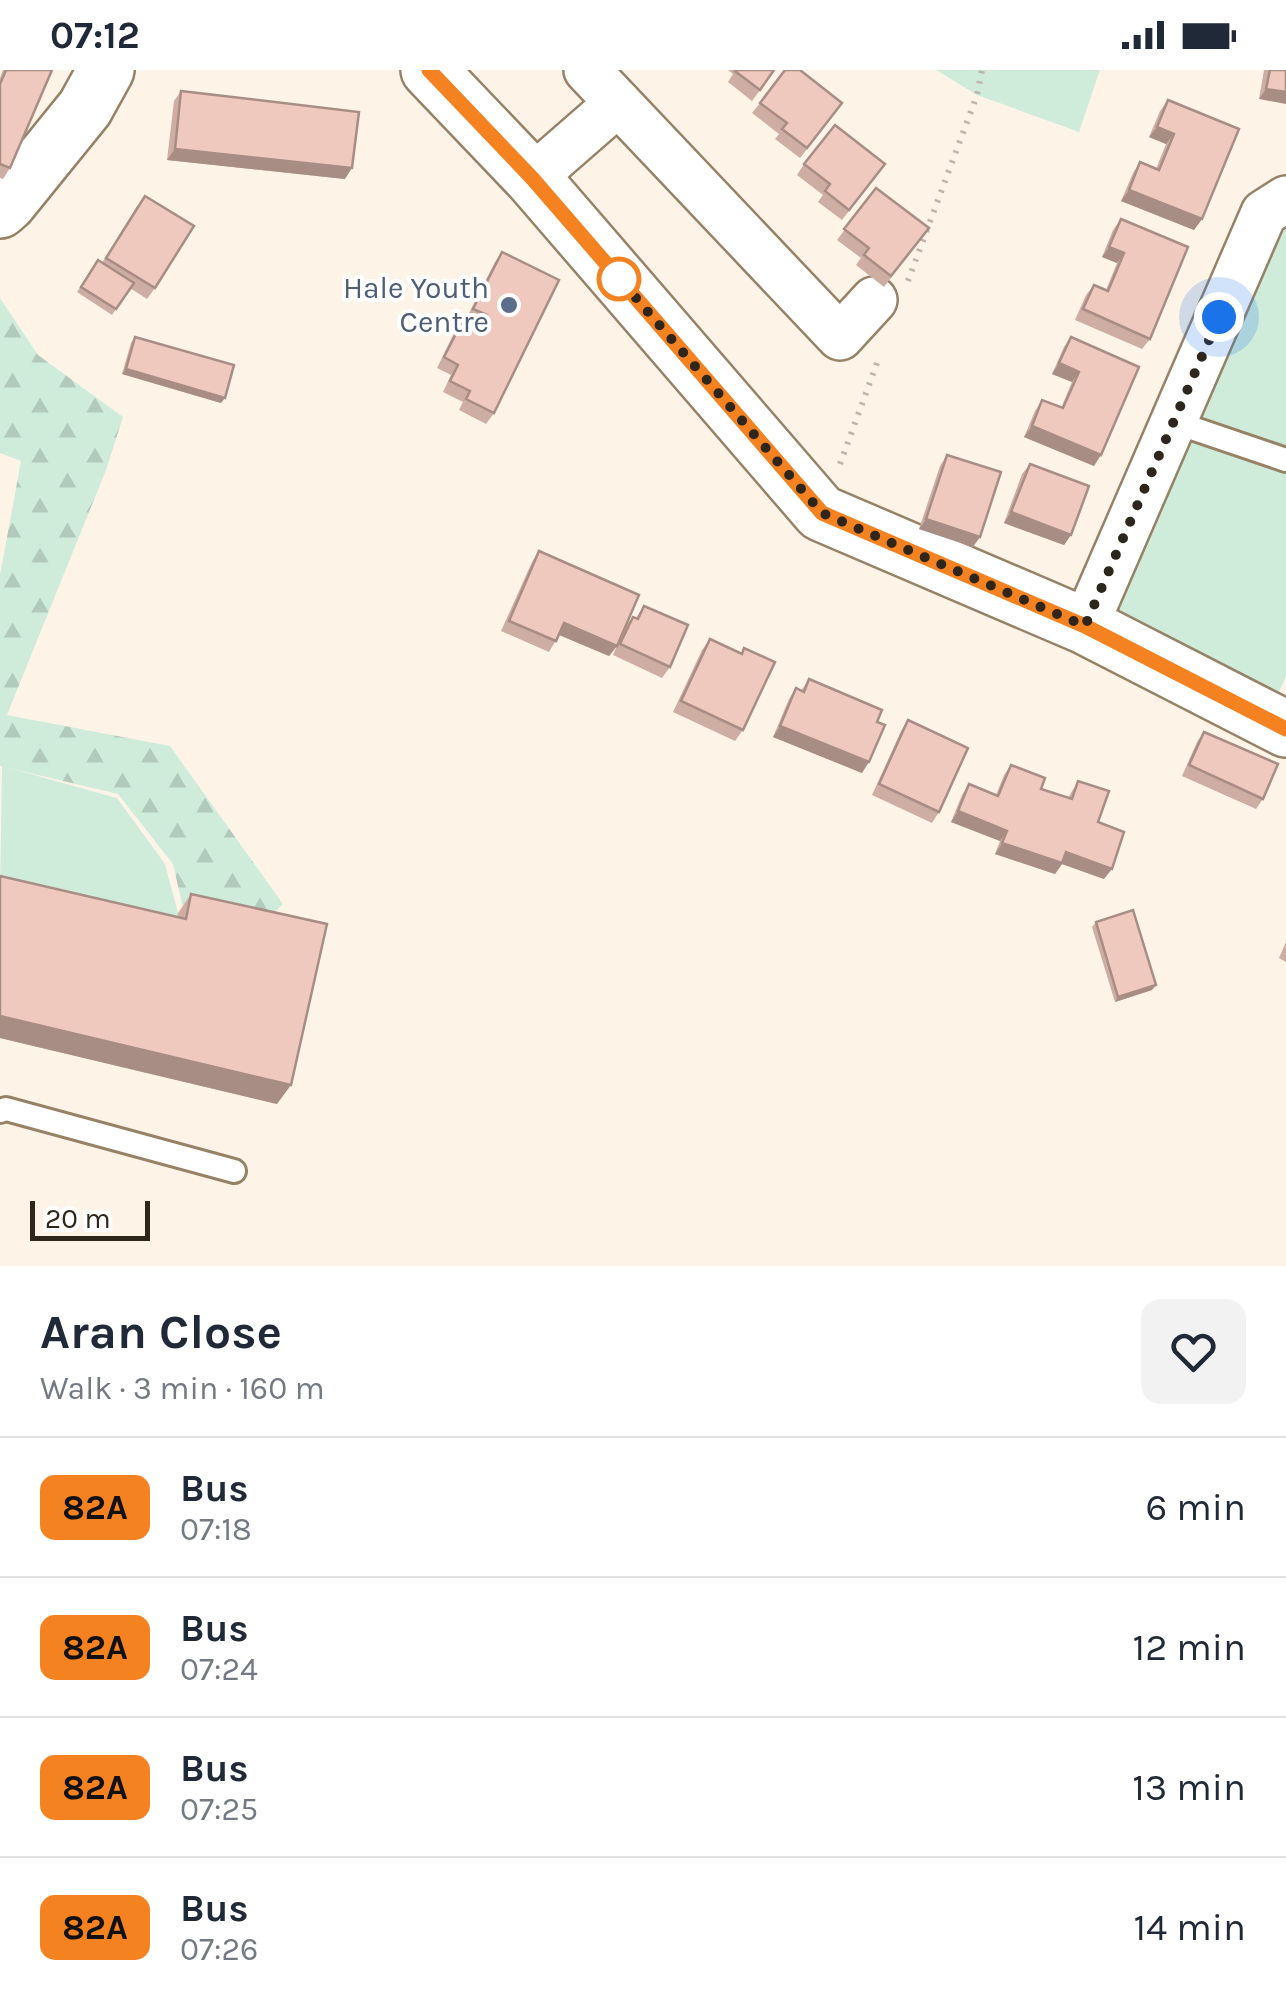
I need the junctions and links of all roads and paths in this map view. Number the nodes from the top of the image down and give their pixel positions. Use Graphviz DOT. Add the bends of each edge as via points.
graph roads {
  1 [pos="106,70"];
  2 [pos="429,70"];
  3 [pos="587,70"];
  4 [pos="982,70"];
  5 [pos="977,95"];
  6 [pos="618,103"];
  7 [pos="532,178"];
  8 [pos="1286,199"];
  9 [pos="0,210"];
  10 [pos="874,300"];
  11 [pos="1174,422"];
  12 [pos="1286,460"];
  13 [pos="1085,626"];
  14 [pos="1286,729"];
  15 [pos="0,1111"];
  16 [pos="234,1171"];
  1 -- 9 [label="street" via="85,108"];
  2 -- 7 [label="street"];
  3 -- 6 [label="street"];
  4 -- 5 [label="path"];
  6 -- 7 [label="street"];
  6 -- 10 [label="street" via="840,337"];
  7 -- 13 [label="street" via="822,513"];
  8 -- 11 [label="street" via="1264,213"];
  11 -- 12 [label="lane"];
  11 -- 13 [label="street"];
  13 -- 14 [label="street"];
  15 -- 16 [label="lane"];
}
